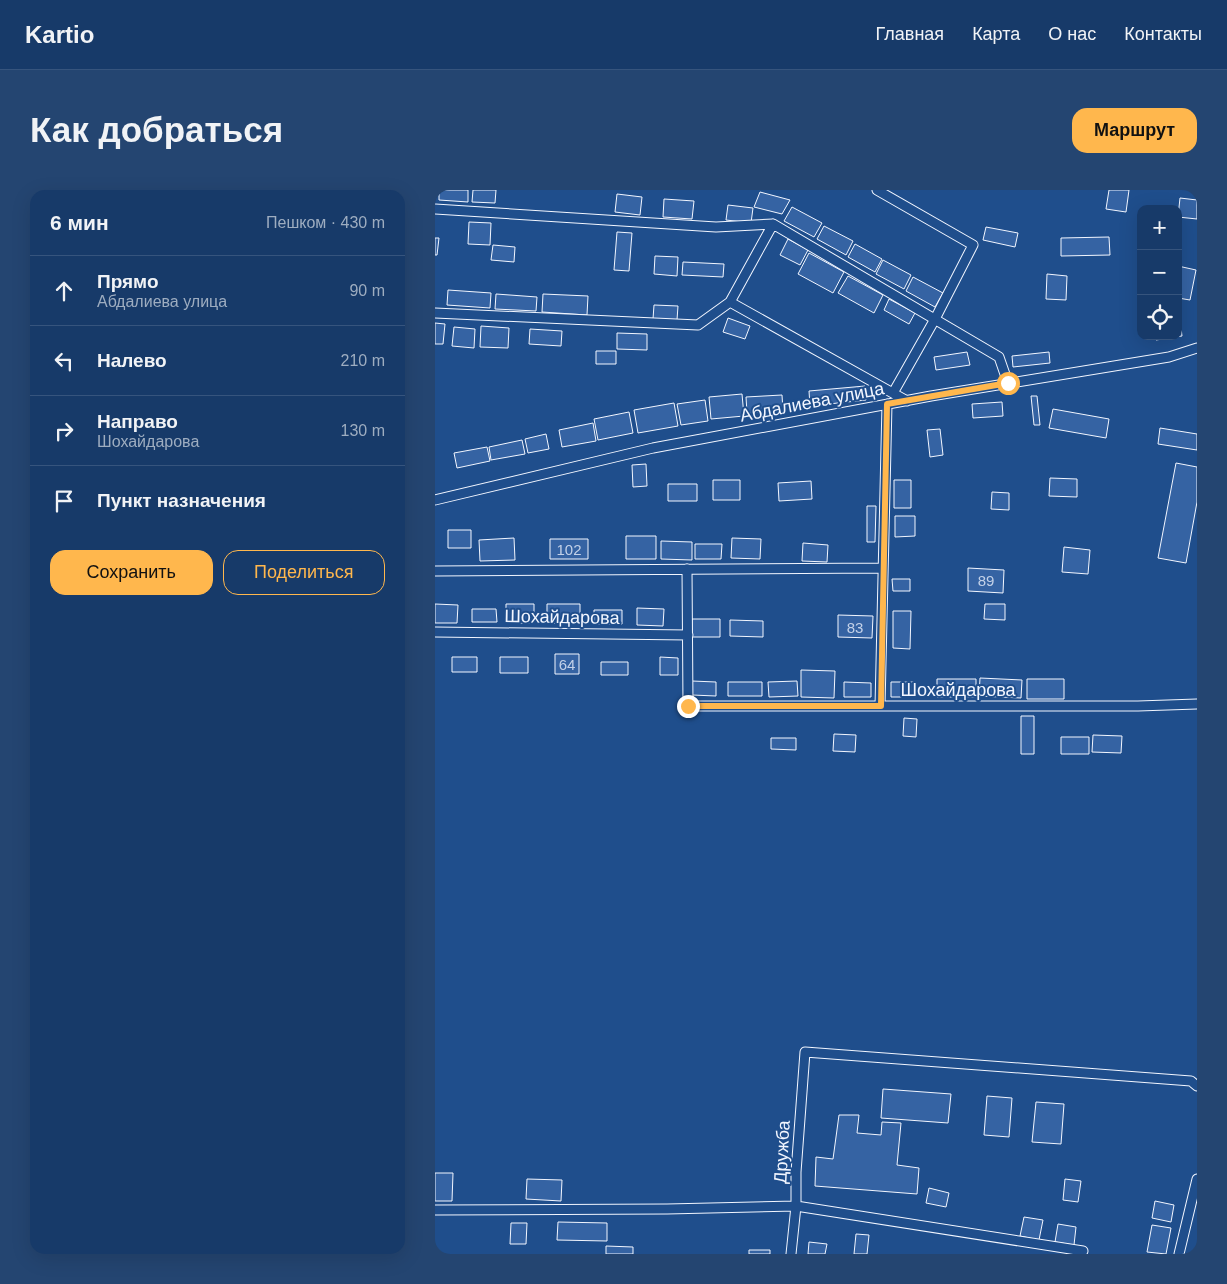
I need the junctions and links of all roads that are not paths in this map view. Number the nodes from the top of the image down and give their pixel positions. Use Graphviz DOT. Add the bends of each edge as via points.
graph roads {
  1 [pos="877,190"];
  2 [pos="435,209"];
  3 [pos="773,224"];
  4 [pos="730,302"];
  5 [pos="435,313"];
  6 [pos="935,319"];
  7 [pos="1197,348"];
  8 [pos="1008,383"];
  9 [pos="893,393"];
  10 [pos="907,400"];
  11 [pos="887,404"];
  12 [pos="435,500"];
  13 [pos="883,568"];
  14 [pos="687,569"];
  15 [pos="435,570"];
  16 [pos="435,632"];
  17 [pos="688,635"];
  18 [pos="1197,704"];
  19 [pos="881,706"];
  20 [pos="1197,1086"];
  21 [pos="1197,1178"];
  22 [pos="796,1206"];
  23 [pos="435,1210"];
  24 [pos="1083,1251"];
  25 [pos="791,1254"];
  26 [pos="1179,1254"];
  1 -- 6 [label="street" via="973,245"];
  2 -- 3 [label="street" via="716,227"];
  3 -- 4 [label="street"];
  3 -- 6 [label="street"];
  4 -- 5 [label="street" via="698,325"];
  4 -- 9 [label="street"];
  6 -- 8 [label="street" via="999,357"];
  6 -- 9 [label="street"];
  7 -- 8 [label="street, Абдалиева улица" via="1169,357"];
  8 -- 10 [label="street, Абдалиева улица"];
  9 -- 10 [label="street"];
  10 -- 11 [label="street, Абдалиева улица"];
  11 -- 12 [label="street, Абдалиева улица" via="653,448"];
  11 -- 13 [label="street"];
  13 -- 14 [label="street"];
  13 -- 19 [label="street"];
  14 -- 15 [label="street"];
  14 -- 17 [label="street"];
  16 -- 17 [label="street, Шохайдарова"];
  17 -- 19 [label="street, Шохайдарова" via="688,706"];
  18 -- 19 [label="street, Шохайдарова"];
  20 -- 22 [label="street, Дружба" via="1191,1081 805,1052"];
  21 -- 26 [label="street"];
  22 -- 23 [label="street"];
  22 -- 24 [label="street"];
  22 -- 25 [label="street, Дружба"];
}
